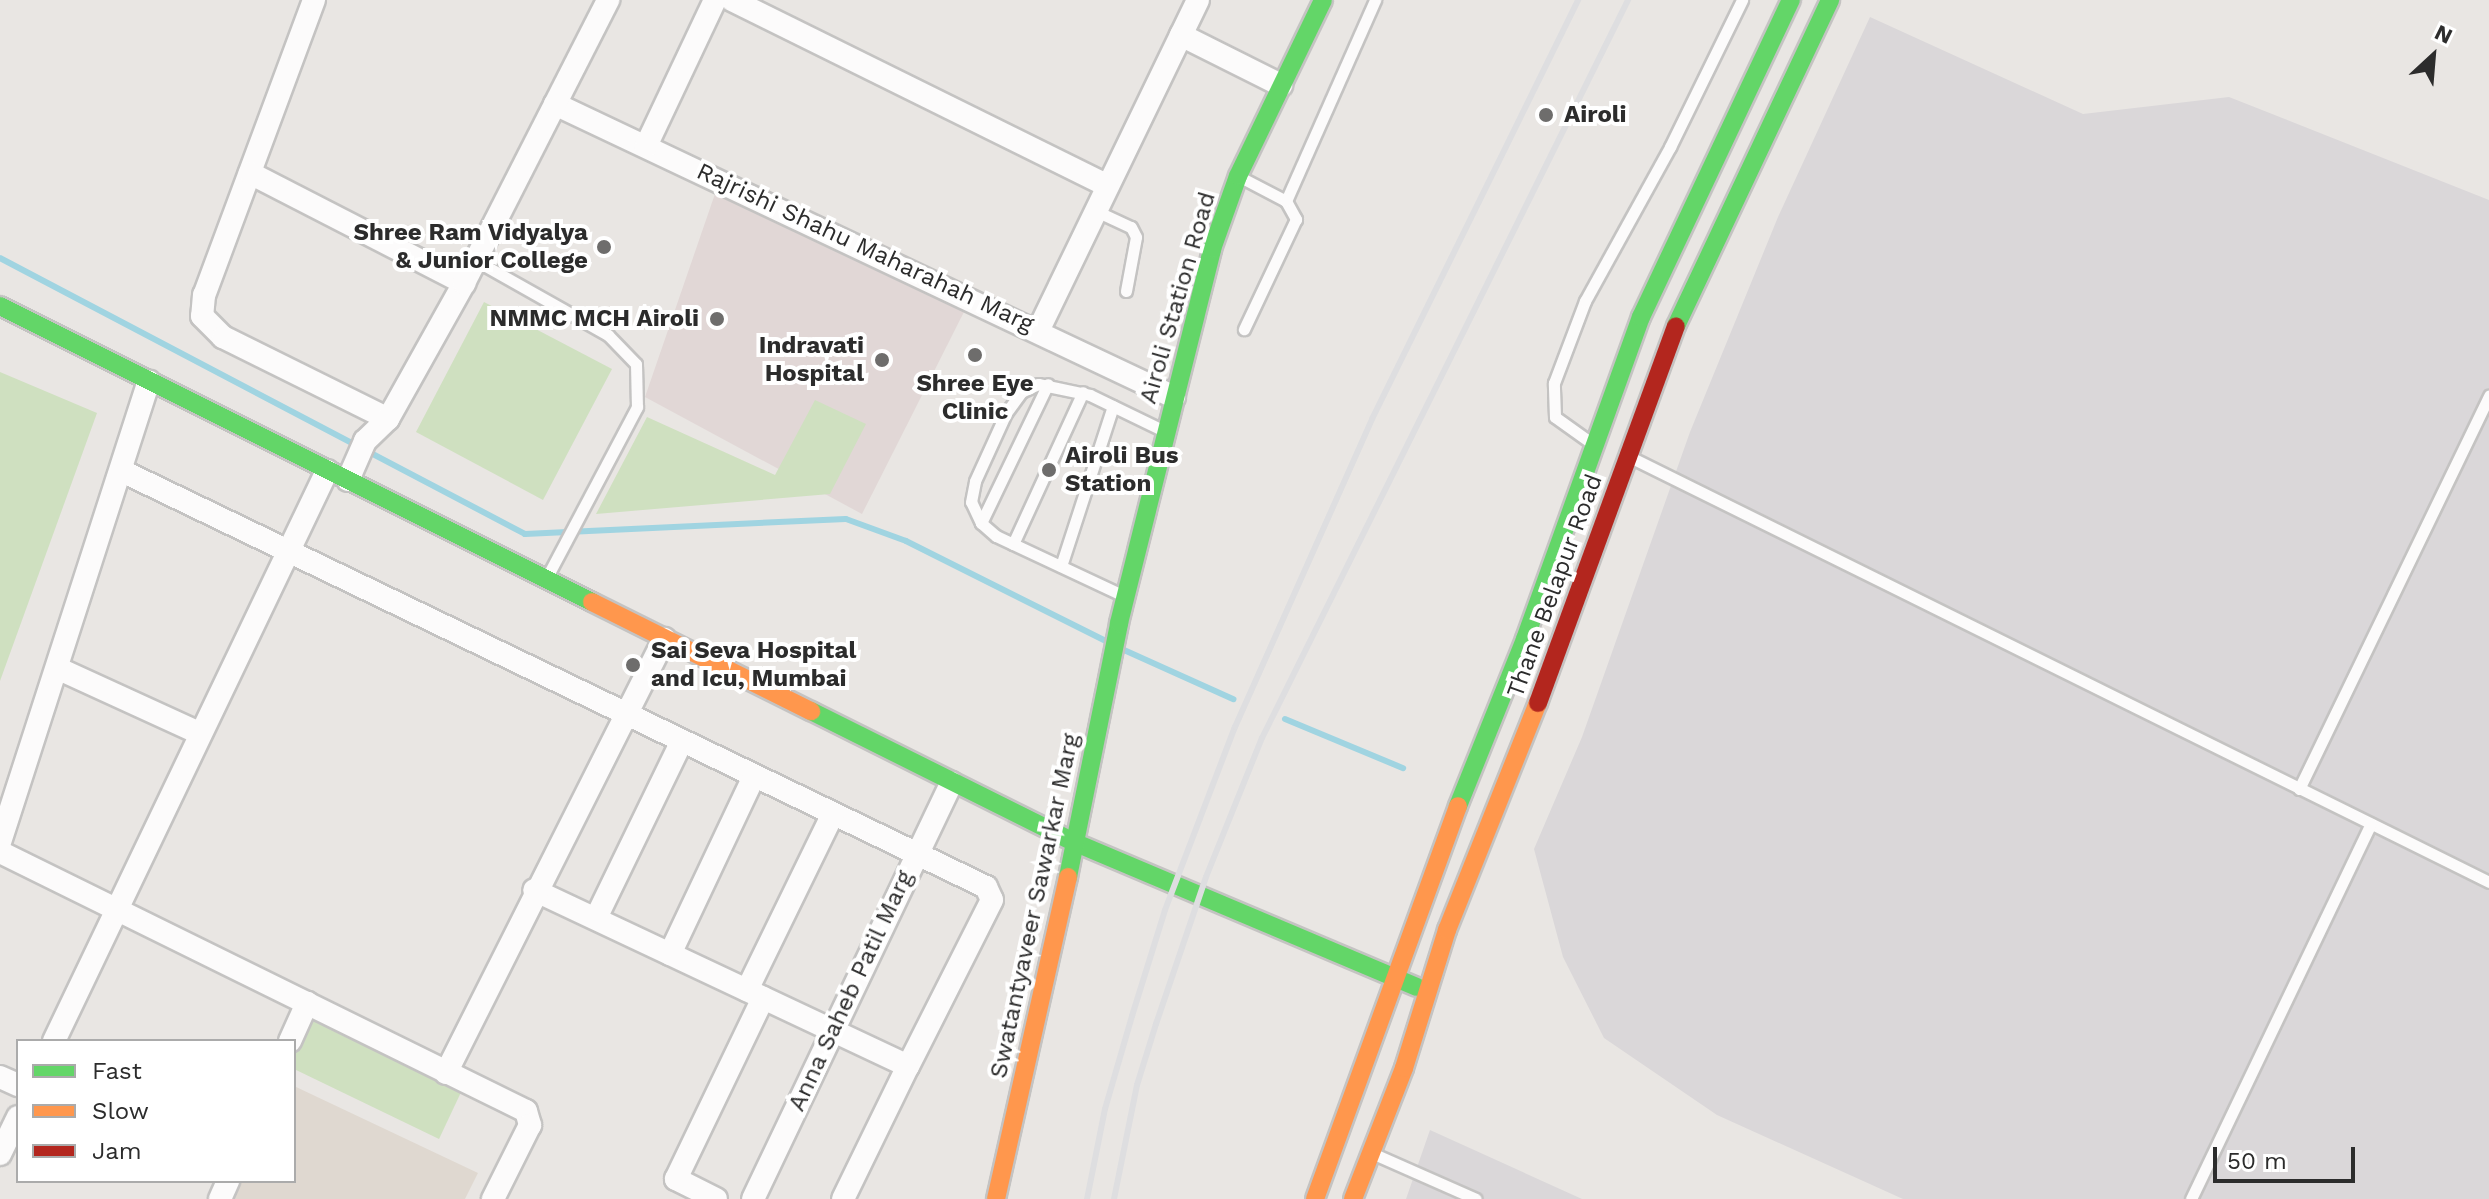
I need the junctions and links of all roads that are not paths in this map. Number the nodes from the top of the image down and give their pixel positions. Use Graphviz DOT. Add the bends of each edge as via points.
graph roads {
  1 [pos="314,0"];
  2 [pos="608,0"];
  3 [pos="715,0"];
  4 [pos="732,0"];
  5 [pos="1198,0"];
  6 [pos="1323,0"];
  7 [pos="1375,0"];
  8 [pos="1742,0"];
  9 [pos="1791,0"];
  10 [pos="1830,0"];
  11 [pos="1181,35"];
  12 [pos="1281,85"];
  13 [pos="555,104"];
  14 [pos="646,146"];
  15 [pos="250,173"];
  16 [pos="1238,176"];
  17 [pos="1108,186"];
  18 [pos="1286,201"];
  19 [pos="1096,211"];
  20 [pos="475,260"];
  21 [pos="464,283"];
  22 [pos="1126,291"];
  23 [pos="0,306"];
  24 [pos="1039,329"];
  25 [pos="1244,329"];
  26 [pos="149,381"];
  27 [pos="1048,384"];
  28 [pos="1083,392"];
  29 [pos="2489,396"];
  30 [pos="1174,397"];
  31 [pos="1113,406"];
  32 [pos="388,419"];
  33 [pos="1165,432"];
  34 [pos="1594,444"];
  35 [pos="1628,456"];
  36 [pos="122,471"];
  37 [pos="327,471"];
  38 [pos="350,477"];
  39 [pos="981,523"];
  40 [pos="1013,544"];
  41 [pos="288,551"];
  42 [pos="1061,566"];
  43 [pos="550,571"];
  44 [pos="1126,597"];
  45 [pos="1119,623"];
  46 [pos="664,639"];
  47 [pos="57,668"];
  48 [pos="624,713"];
  49 [pos="201,734"];
  50 [pos="682,741"];
  51 [pos="754,776"];
  52 [pos="951,783"];
  53 [pos="2299,789"];
  54 [pos="833,814"];
  55 [pos="2371,824"];
  56 [pos="0,842"];
  57 [pos="1076,843"];
  58 [pos="0,852"];
  59 [pos="915,853"];
  60 [pos="2489,882"];
  61 [pos="534,890"];
  62 [pos="116,911"];
  63 [pos="596,918"];
  64 [pos="670,954"];
  65 [pos="1393,977"];
  66 [pos="1427,991"];
  67 [pos="755,994"];
  68 [pos="307,1003"];
  69 [pos="834,1029"];
  70 [pos="55,1039"];
  71 [pos="291,1039"];
  72 [pos="908,1066"];
  73 [pos="446,1073"];
  74 [pos="16,1121"];
  75 [pos="1370,1152"];
  76 [pos="0,1154"];
  77 [pos="493,1199"];
  78 [pos="716,1199"];
  79 [pos="753,1199"];
  80 [pos="843,1199"];
  81 [pos="996,1199"];
  82 [pos="1315,1199"];
  83 [pos="1353,1199"];
  84 [pos="1476,1199"];
  85 [pos="2191,1199"];
  1 -- 15 [label="street"];
  2 -- 13 [label="street"];
  3 -- 14 [label="street"];
  4 -- 17 [label="street"];
  5 -- 11 [label="street"];
  6 -- 12 [label="main road, Airoli Station Road"];
  7 -- 18 [label="lane"];
  8 -- 34 [label="lane" via="1670,147 1585,301 1554,383 1555,417"];
  9 -- 34 [label="main road, Thane Belapur Road" via="1689,208"];
  10 -- 35 [label="main road, Thane Belapur Road" via="1716,236"];
  11 -- 12 [label="street"];
  11 -- 17 [label="street"];
  12 -- 16 [label="main road, Airoli Station Road"];
  13 -- 14 [label="street, Rajrishi Shahu Maharahah Marg"];
  13 -- 20 [label="street"];
  14 -- 24 [label="street, Rajrishi Shahu Maharahah Marg"];
  15 -- 21 [label="street"];
  15 -- 32 [label="street" via="204,295 202,316 223,337"];
  16 -- 18 [label="lane"];
  16 -- 30 [label="main road, Airoli Station Road" via="1212,249"];
  17 -- 19 [label="street"];
  18 -- 25 [label="lane" via="1296,219"];
  19 -- 22 [label="lane" via="1131,227 1136,237"];
  19 -- 24 [label="street"];
  20 -- 21 [label="street"];
  20 -- 43 [label="lane" via="608,335 636,364 637,407"];
  21 -- 32 [label="street"];
  23 -- 26 [label="main road"];
  24 -- 30 [label="street, Rajrishi Shahu Maharahah Marg"];
  26 -- 36 [label="street"];
  26 -- 37 [label="main road"];
  27 -- 28 [label="lane"];
  27 -- 39 [label="lane"];
  27 -- 39 [label="lane" via="1021,392 1006,413 975,481 971,502"];
  28 -- 31 [label="lane"];
  28 -- 40 [label="lane"];
  29 -- 53 [label="lane"];
  30 -- 33 [label="main road, Airoli Station Road"];
  31 -- 33 [label="lane"];
  31 -- 42 [label="lane"];
  32 -- 38 [label="street" via="365,441"];
  33 -- 44 [label="main road, Airoli Station Road"];
  34 -- 65 [label="main road, Thane Belapur Road" via="1525,639"];
  35 -- 53 [label="lane"];
  35 -- 66 [label="main road, Thane Belapur Road"];
  36 -- 41 [label="street"];
  36 -- 47 [label="street"];
  37 -- 38 [label="main road"];
  37 -- 41 [label="street"];
  38 -- 43 [label="main road"];
  39 -- 40 [label="lane"];
  40 -- 42 [label="lane"];
  41 -- 48 [label="street"];
  41 -- 49 [label="street"];
  42 -- 44 [label="lane"];
  43 -- 46 [label="main road"];
  44 -- 45 [label="main road, Airoli Station Road"];
  45 -- 57 [label="main road, Swatantyaveer Sawarkar Marg"];
  46 -- 48 [label="street"];
  46 -- 52 [label="main road"];
  47 -- 49 [label="street"];
  47 -- 56 [label="street"];
  48 -- 50 [label="street"];
  48 -- 61 [label="street"];
  49 -- 62 [label="street"];
  50 -- 51 [label="street"];
  50 -- 63 [label="street"];
  51 -- 54 [label="street"];
  51 -- 64 [label="street"];
  52 -- 57 [label="main road"];
  52 -- 59 [label="street, Anna Saheb Patil Marg"];
  53 -- 55 [label="lane"];
  54 -- 59 [label="street"];
  54 -- 67 [label="street"];
  55 -- 60 [label="lane"];
  55 -- 85 [label="lane"];
  57 -- 65 [label="main road"];
  57 -- 81 [label="main road, Swatantyaveer Sawarkar Marg"];
  58 -- 62 [label="street"];
  59 -- 69 [label="street, Anna Saheb Patil Marg"];
  59 -- 72 [label="street" via="986,887 992,900"];
  61 -- 63 [label="street"];
  61 -- 73 [label="street"];
  62 -- 68 [label="street"];
  62 -- 70 [label="street"];
  63 -- 64 [label="street"];
  64 -- 67 [label="street"];
  65 -- 66 [label="main road"];
  65 -- 82 [label="main road, Thane Belapur Road"];
  66 -- 75 [label="main road, Thane Belapur Road" via="1404,1068"];
  67 -- 69 [label="street"];
  67 -- 78 [label="street" via="676,1179"];
  68 -- 71 [label="street"];
  68 -- 73 [label="street"];
  69 -- 72 [label="street"];
  69 -- 79 [label="street, Anna Saheb Patil Marg"];
  72 -- 80 [label="street"];
  73 -- 77 [label="street" via="530,1115 530,1125"];
  74 -- 76 [label="street"];
  75 -- 83 [label="main road, Thane Belapur Road"];
  75 -- 84 [label="lane"];
}
